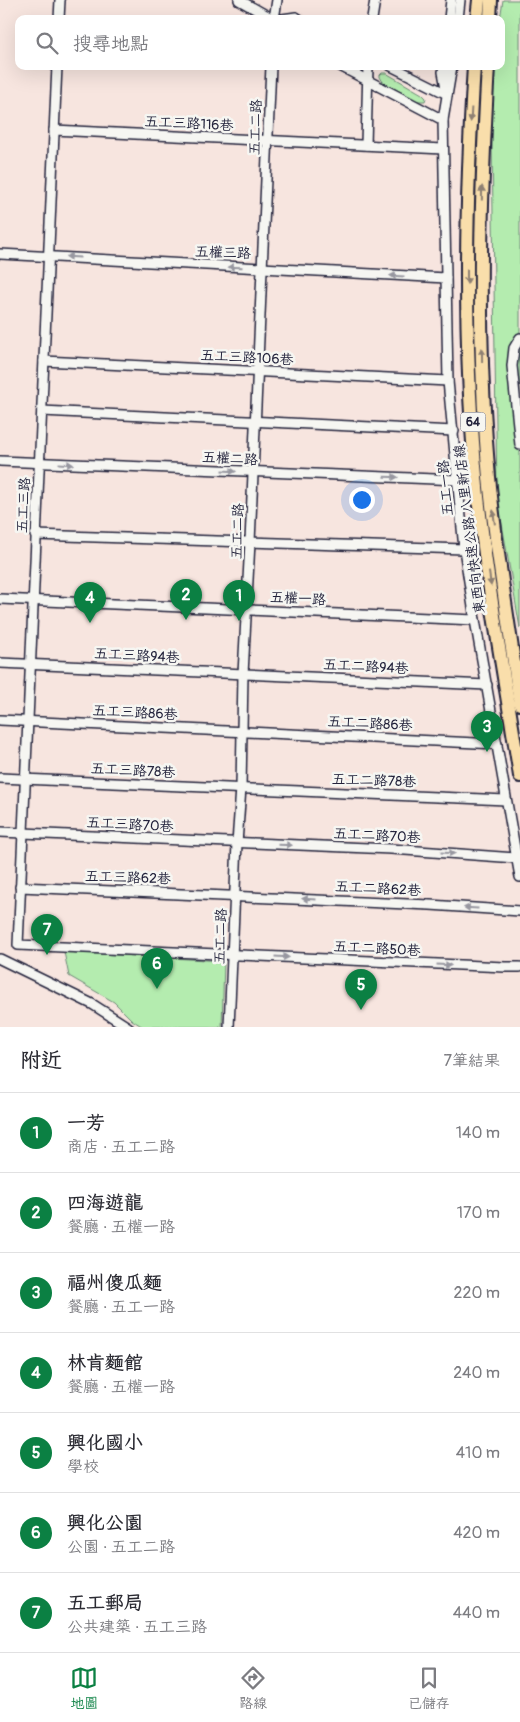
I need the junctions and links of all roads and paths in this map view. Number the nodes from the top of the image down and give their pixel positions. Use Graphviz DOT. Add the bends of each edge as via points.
graph roads {
  1 [pos="60,0"];
  2 [pos="238,0"];
  3 [pos="277,0"];
  4 [pos="375,0"];
  5 [pos="451,0"];
  6 [pos="460,0"];
  7 [pos="479,0"];
  8 [pos="491,0"];
  9 [pos="59,15"];
  10 [pos="266,15"];
  11 [pos="275,15"];
  12 [pos="373,15"];
  13 [pos="449,15"];
  14 [pos="458,15"];
  15 [pos="477,15"];
  16 [pos="490,15"];
  17 [pos="57,70"];
  18 [pos="271,70"];
  19 [pos="347,70"];
  20 [pos="368,70"];
  21 [pos="399,70"];
  22 [pos="443,70"];
  23 [pos="451,70"];
  24 [pos="474,70"];
  25 [pos="488,70"];
  26 [pos="368,81"];
  27 [pos="447,94"];
  28 [pos="443,120"];
  29 [pos="54,130"];
  30 [pos="269,141"];
  31 [pos="366,145"];
  32 [pos="444,149"];
  33 [pos="0,254"];
  34 [pos="47,256"];
  35 [pos="262,268"];
  36 [pos="446,278"];
  37 [pos="520,338"];
  38 [pos="44,361"];
  39 [pos="257,370"];
  40 [pos="448,381"];
  41 [pos="42,411"];
  42 [pos="255,421"];
  43 [pos="454,431"];
  44 [pos="520,445"];
  45 [pos="0,461"];
  46 [pos="39,463"];
  47 [pos="252,472"];
  48 [pos="459,480"];
  49 [pos="35,535"];
  50 [pos="250,542"];
  51 [pos="464,549"];
  52 [pos="0,598"];
  53 [pos="32,600"];
  54 [pos="246,609"];
  55 [pos="475,620"];
  56 [pos="0,663"];
  57 [pos="29,664"];
  58 [pos="243,674"];
  59 [pos="487,685"];
  60 [pos="520,704"];
  61 [pos="0,720"];
  62 [pos="27,721"];
  63 [pos="242,731"];
  64 [pos="497,744"];
  65 [pos="520,776"];
  66 [pos="0,778"];
  67 [pos="24,779"];
  68 [pos="240,788"];
  69 [pos="506,800"];
  70 [pos="0,832"];
  71 [pos="22,833"];
  72 [pos="237,843"];
  73 [pos="516,858"];
  74 [pos="520,877"];
  75 [pos="20,887"];
  76 [pos="235,896"];
  77 [pos="520,911"];
  78 [pos="18,945"];
  79 [pos="233,955"];
  80 [pos="0,959"];
  81 [pos="520,967"];
  82 [pos="128,1027"];
  83 [pos="229,1027"];
  1 -- 9 [label="street"];
  2 -- 10 [label="street"];
  3 -- 11 [label="street"];
  4 -- 12 [label="street"];
  5 -- 13 [label="street"];
  6 -- 14 [label="street"];
  7 -- 15 [label="highway"];
  8 -- 16 [label="highway"];
  17 -- 29 [label="street, 五工三路"];
  18 -- 30 [label="street, 五工二路"];
  19 -- 26 [label="street"];
  20 -- 26 [label="street"];
  21 -- 27 [label="street"];
  22 -- 27 [label="street, 五工一路"];
  23 -- 27 [label="street, 五工一路"];
  24 -- 65 [label="highway, 東西向快速公路 八里新店線 / 64, one-way" via="467,241 469,369 479,503"];
  60 -- 25 [label="highway, 東西向快速公路 八里新店線 / 64, one-way" via="493,513 483,398 481,246"];
  26 -- 28 [label="street"];
  26 -- 31 [label="street"];
  27 -- 28 [label="street, 五工一路"];
  28 -- 32 [label="street, 五工一路"];
  29 -- 30 [label="street, 五工三路116巷"];
  29 -- 34 [label="street, 五工三路"];
  30 -- 31 [label="street, 五工三路116巷"];
  30 -- 35 [label="street, 五工二路"];
  31 -- 32 [label="street, 五工三路116巷"];
  32 -- 36 [label="street, 五工一路"];
  33 -- 34 [label="street, 五權三路"];
  35 -- 34 [label="street, 五權三路, one-way"];
  34 -- 38 [label="street, 五工三路"];
  36 -- 35 [label="street, 五權三路, one-way"];
  35 -- 39 [label="street, 五工二路"];
  36 -- 40 [label="street, 五工一路"];
  37 -- 44 [label="street" via="514,348 512,366"];
  38 -- 39 [label="street, 五工三路106巷"];
  38 -- 41 [label="street, 五工三路"];
  39 -- 40 [label="street, 五工三路106巷"];
  39 -- 42 [label="street, 五工二路"];
  40 -- 43 [label="street, 五工一路"];
  41 -- 42 [label="street"];
  41 -- 46 [label="street, 五工三路"];
  42 -- 43 [label="street"];
  42 -- 47 [label="street, 五工二路"];
  43 -- 48 [label="street, 五工一路"];
  45 -- 46 [label="street, 五權二路"];
  46 -- 47 [label="street, 五權二路, one-way"];
  46 -- 49 [label="street, 五工三路"];
  47 -- 48 [label="street, 五權二路, one-way"];
  47 -- 50 [label="street, 五工二路"];
  48 -- 51 [label="street, 五工一路"];
  49 -- 50 [label="street"];
  49 -- 53 [label="street, 五工三路"];
  50 -- 51 [label="street"];
  50 -- 54 [label="street, 五工二路"];
  51 -- 55 [label="street, 五工一路"];
  52 -- 53 [label="street, 五權一路"];
  53 -- 54 [label="street, 五權一路"];
  53 -- 57 [label="street, 五工三路"];
  54 -- 55 [label="street, 五權一路"];
  54 -- 58 [label="street, 五工二路"];
  55 -- 59 [label="street, 五工一路"];
  56 -- 57 [label="street, 五工三路94巷"];
  57 -- 58 [label="street, 五工三路94巷"];
  57 -- 62 [label="street, 五工三路"];
  58 -- 59 [label="street, 五工二路94巷"];
  58 -- 63 [label="street, 五工二路"];
  59 -- 64 [label="street, 五工一路"];
  61 -- 62 [label="street, 五工三路86巷"];
  62 -- 63 [label="street, 五工三路86巷"];
  62 -- 67 [label="street, 五工三路"];
  63 -- 64 [label="street, 五工二路86巷"];
  63 -- 68 [label="street, 五工二路"];
  64 -- 69 [label="street, 五工一路"];
  66 -- 67 [label="street, 五工三路78巷"];
  67 -- 68 [label="street, 五工三路78巷"];
  67 -- 71 [label="street, 五工三路"];
  68 -- 69 [label="street, 五工二路78巷"];
  68 -- 72 [label="street, 五工二路"];
  69 -- 73 [label="street, 五工一路"];
  70 -- 71 [label="street, 五工三路70巷"];
  71 -- 72 [label="street, 五工三路70巷"];
  71 -- 75 [label="street, 五工三路"];
  72 -- 73 [label="street, 五工二路70巷, one-way"];
  72 -- 76 [label="street, 五工二路"];
  73 -- 74 [label="street, 五工一路"];
  75 -- 76 [label="street, 五工三路62巷"];
  75 -- 78 [label="street, 五工三路"];
  77 -- 76 [label="street, 五工二路62巷, one-way"];
  76 -- 79 [label="street, 五工二路"];
  78 -- 79 [label="street, 五工二路50巷"];
  79 -- 81 [label="street, 五工二路50巷, one-way"];
  79 -- 83 [label="street, 五工二路"];
  80 -- 82 [label="street" via="92,1004"];
}
